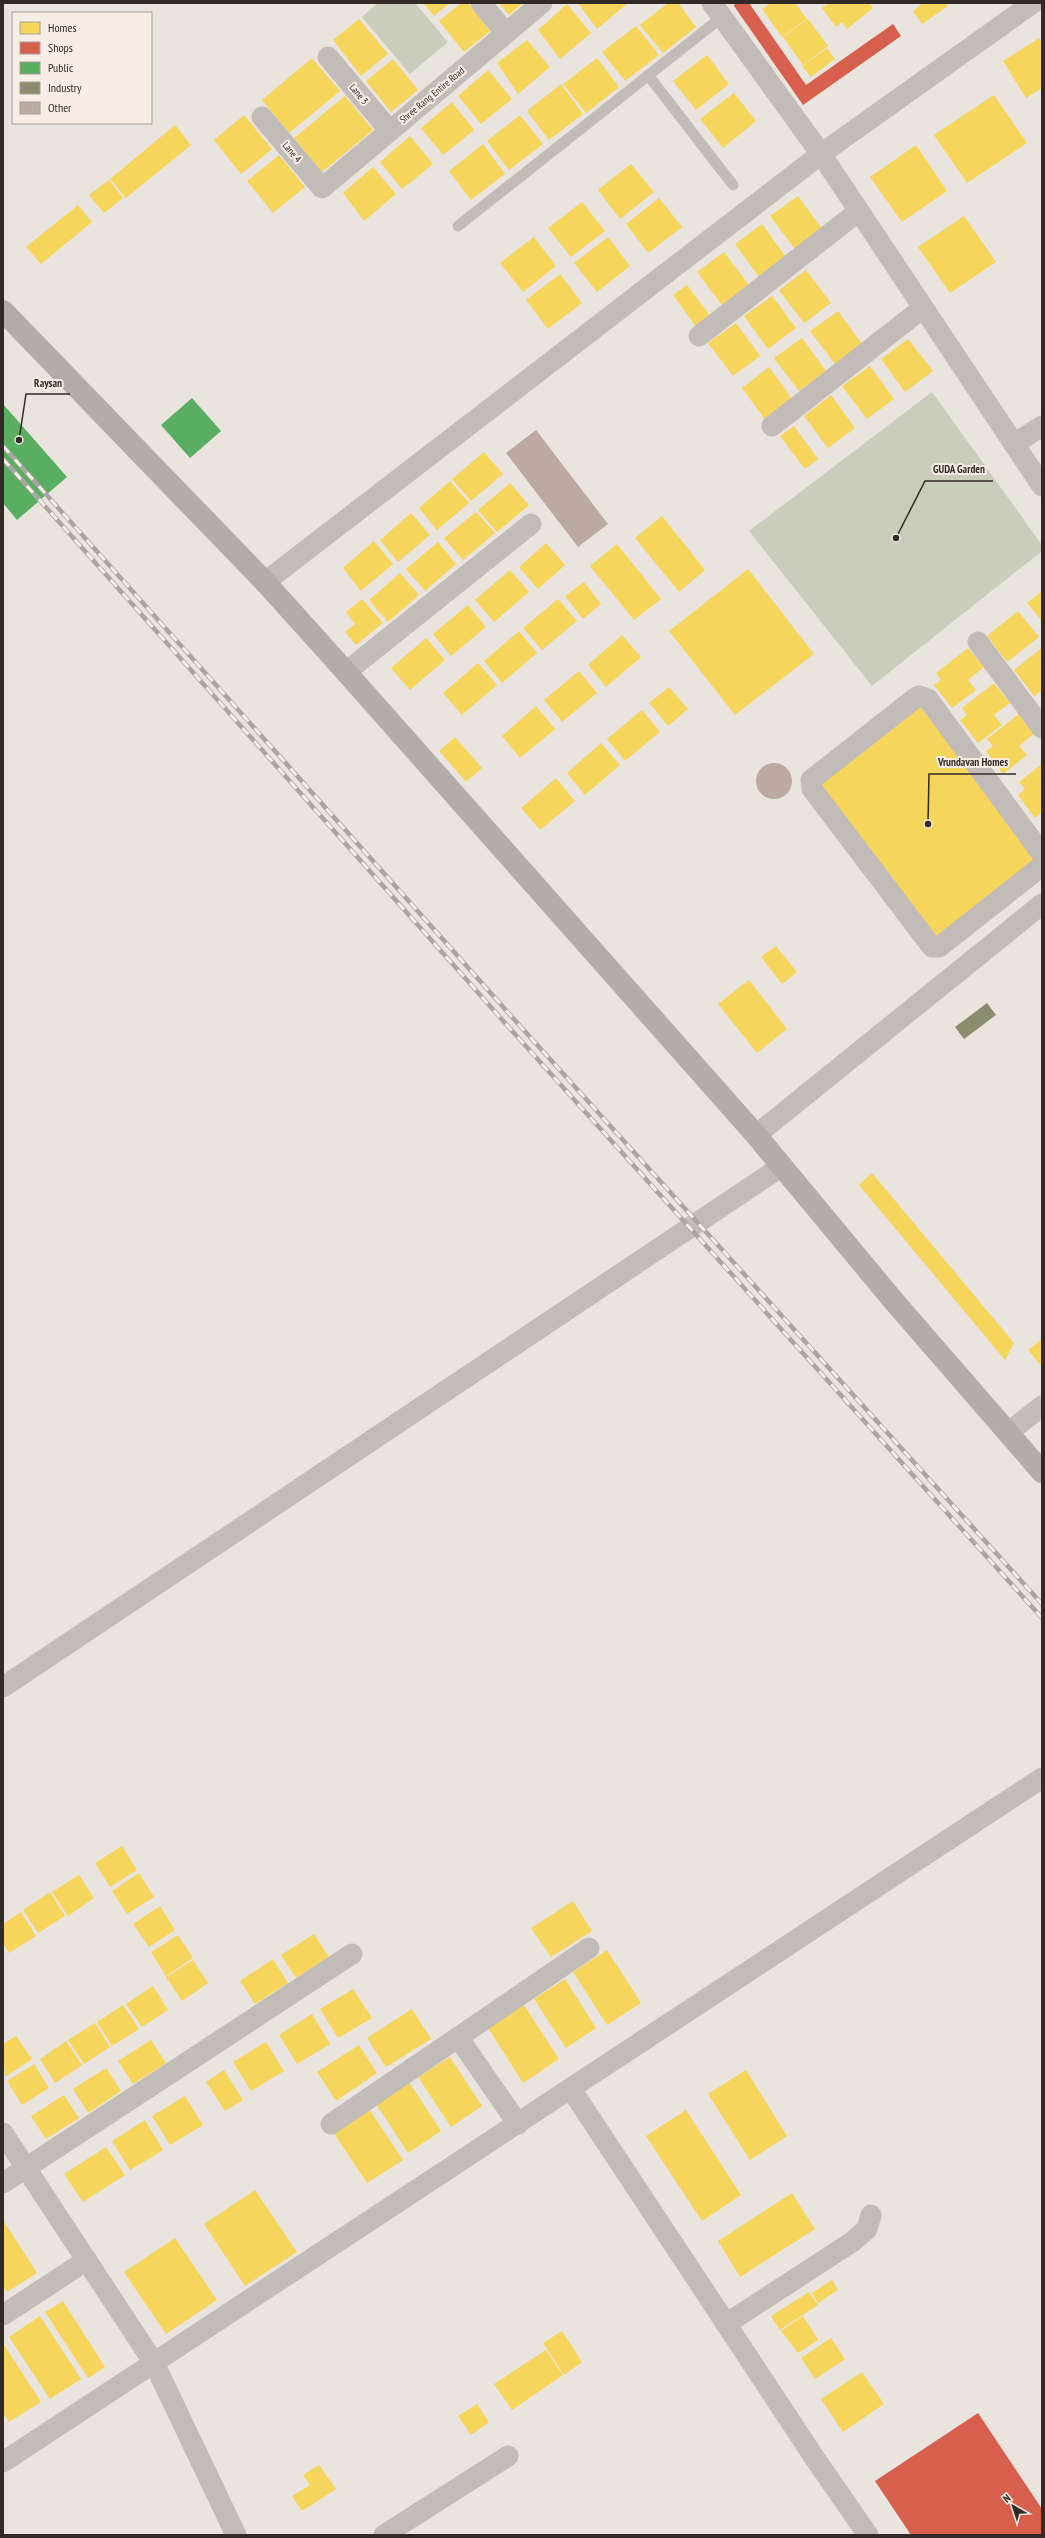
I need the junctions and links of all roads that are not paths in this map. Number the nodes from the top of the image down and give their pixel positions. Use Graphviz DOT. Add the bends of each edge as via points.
graph roads {
  1 [pos="481,3"];
  2 [pos="542,3"];
  3 [pos="1033,3"];
  4 [pos="717,10"];
  5 [pos="506,33"];
  6 [pos="328,57"];
  7 [pos="648,75"];
  8 [pos="262,117"];
  9 [pos="390,131"];
  10 [pos="821,154"];
  11 [pos="733,185"];
  12 [pos="322,188"];
  13 [pos="859,211"];
  14 [pos="458,226"];
  15 [pos="923,308"];
  16 [pos="3,311"];
  17 [pos="699,336"];
  18 [pos="772,426"];
  19 [pos="1042,426"];
  20 [pos="1014,444"];
  21 [pos="1042,486"];
  22 [pos="531,524"];
  23 [pos="265,582"];
  24 [pos="978,642"];
  25 [pos="346,672"];
  26 [pos="1042,728"];
  27 [pos="1042,854"];
  28 [pos="1042,866"];
  29 [pos="1042,904"];
  30 [pos="956,933"];
  31 [pos="976,957"];
  32 [pos="756,1135"];
  33 [pos="782,1166"];
  34 [pos="1042,1406"];
  35 [pos="1009,1432"];
  36 [pos="1042,1472"];
  37 [pos="3,1687"];
  38 [pos="1042,1778"];
  39 [pos="589,1948"];
  40 [pos="352,1954"];
  41 [pos="458,2037"];
  42 [pos="571,2089"];
  43 [pos="331,2124"];
  44 [pos="518,2124"];
  45 [pos="3,2133"];
  46 [pos="26,2168"];
  47 [pos="3,2183"];
  48 [pos="872,2215"];
  49 [pos="87,2260"];
  50 [pos="3,2315"];
  51 [pos="726,2324"];
  52 [pos="154,2364"];
  53 [pos="508,2456"];
  54 [pos="3,2462"];
  55 [pos="236,2535"];
  56 [pos="384,2535"];
  57 [pos="868,2535"];
  1 -- 5 [label="street"];
  2 -- 5 [label="street, Shree Rang Entire Road"];
  3 -- 10 [label="street"];
  4 -- 7 [label="lane"];
  4 -- 10 [label="street"];
  5 -- 9 [label="street, Shree Rang Entire Road"];
  6 -- 9 [label="street, Lane 3"];
  7 -- 11 [label="lane"];
  7 -- 14 [label="lane"];
  8 -- 12 [label="street, Lane 4"];
  9 -- 12 [label="street, Shree Rang Entire Road"];
  10 -- 13 [label="street"];
  10 -- 23 [label="street"];
  13 -- 15 [label="street"];
  13 -- 17 [label="street"];
  15 -- 18 [label="street"];
  15 -- 20 [label="street"];
  16 -- 23 [label="street"];
  19 -- 20 [label="street"];
  20 -- 21 [label="street"];
  22 -- 25 [label="street"];
  23 -- 25 [label="street"];
  24 -- 26 [label="street"];
  25 -- 32 [label="street"];
  27 -- 30 [label="street" via="928,699 923,696 914,699 815,775 811,780 812,789 928,944 938,947"];
  28 -- 30 [label="street"];
  29 -- 31 [label="street"];
  30 -- 31 [label="street"];
  31 -- 32 [label="street"];
  32 -- 33 [label="street"];
  33 -- 35 [label="street" via="892,1299"];
  33 -- 37 [label="street"];
  34 -- 35 [label="street"];
  35 -- 36 [label="street"];
  38 -- 42 [label="street"];
  39 -- 41 [label="street"];
  40 -- 46 [label="street"];
  41 -- 43 [label="street"];
  41 -- 44 [label="street"];
  42 -- 44 [label="street"];
  42 -- 51 [label="street"];
  44 -- 52 [label="street"];
  45 -- 46 [label="street"];
  46 -- 47 [label="street"];
  46 -- 49 [label="street"];
  48 -- 51 [label="street" via="867,2229 852,2242"];
  49 -- 50 [label="street"];
  49 -- 52 [label="street"];
  51 -- 57 [label="street"];
  52 -- 54 [label="street"];
  52 -- 55 [label="street"];
  53 -- 56 [label="street"];
}
